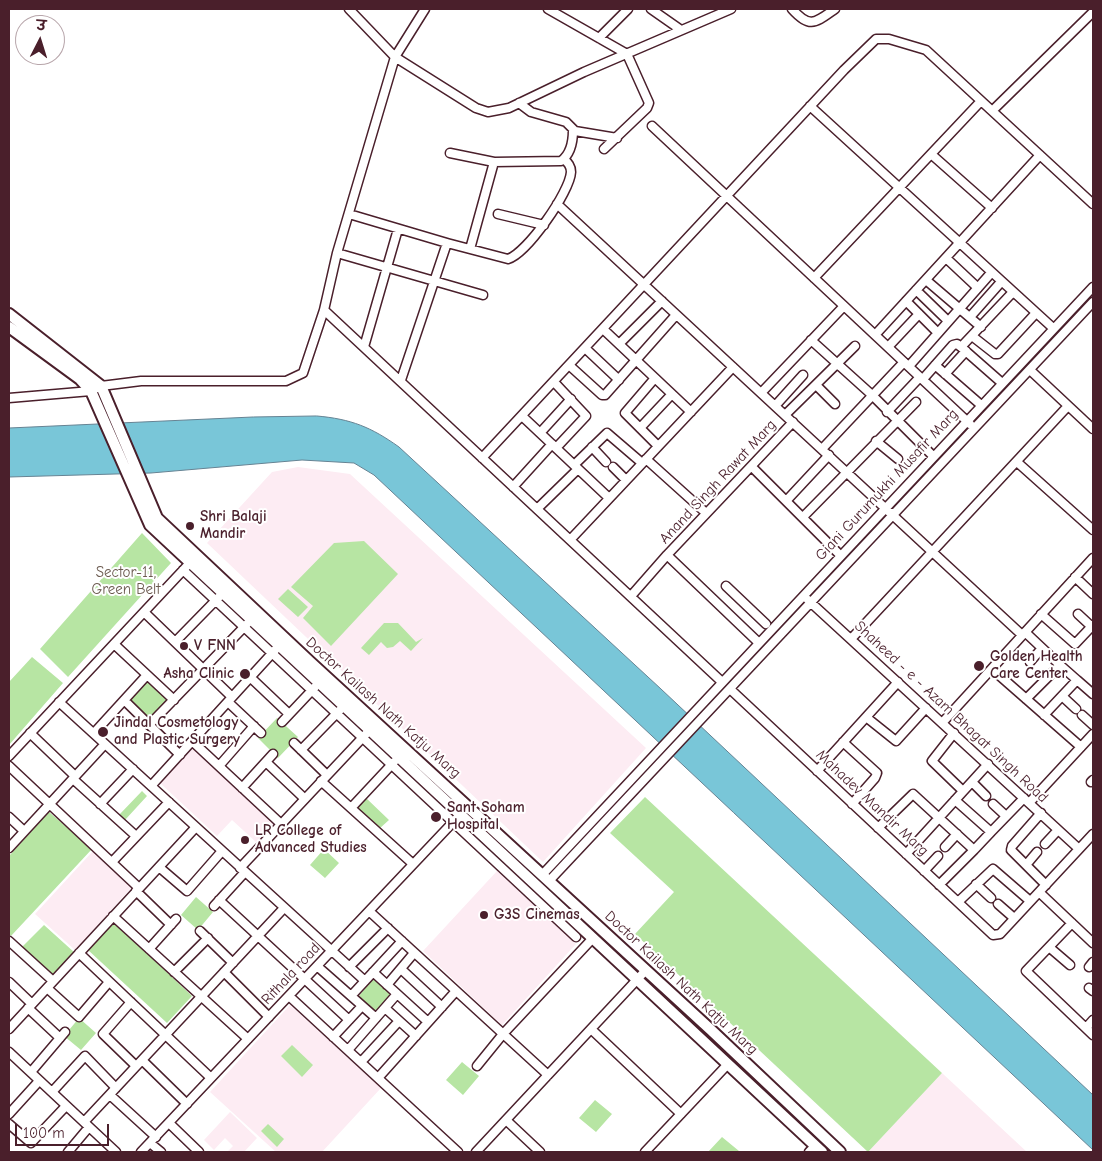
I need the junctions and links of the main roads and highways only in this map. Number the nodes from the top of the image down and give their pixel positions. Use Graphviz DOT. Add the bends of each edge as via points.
graph roads {
  1 [pos="9,314"];
  2 [pos="9,327"];
  3 [pos="106,413"];
  4 [pos="190,563"];
  5 [pos="802,1116"];
  6 [pos="793,1125"];
  7 [pos="815,1150"];
  8 [pos="840,1152"];
  1 -- 3 [label="main road" via="101,386"];
  2 -- 3 [label="main road" via="80,379"];
  3 -- 4 [label="main road, Doctor Kailash Nath Katju Marg" via="135,480 157,518"];
  4 -- 5 [label="main road, Doctor Kailash Nath Katju Marg" via="467,806"];
  4 -- 6 [label="main road, Doctor Kailash Nath Katju Marg" via="219,597 340,710 456,818 593,938"];
  5 -- 6 [label="main road"];
  5 -- 8 [label="main road, Doctor Kailash Nath Katju Marg"];
  6 -- 7 [label="main road, Doctor Kailash Nath Katju Marg"];
}
